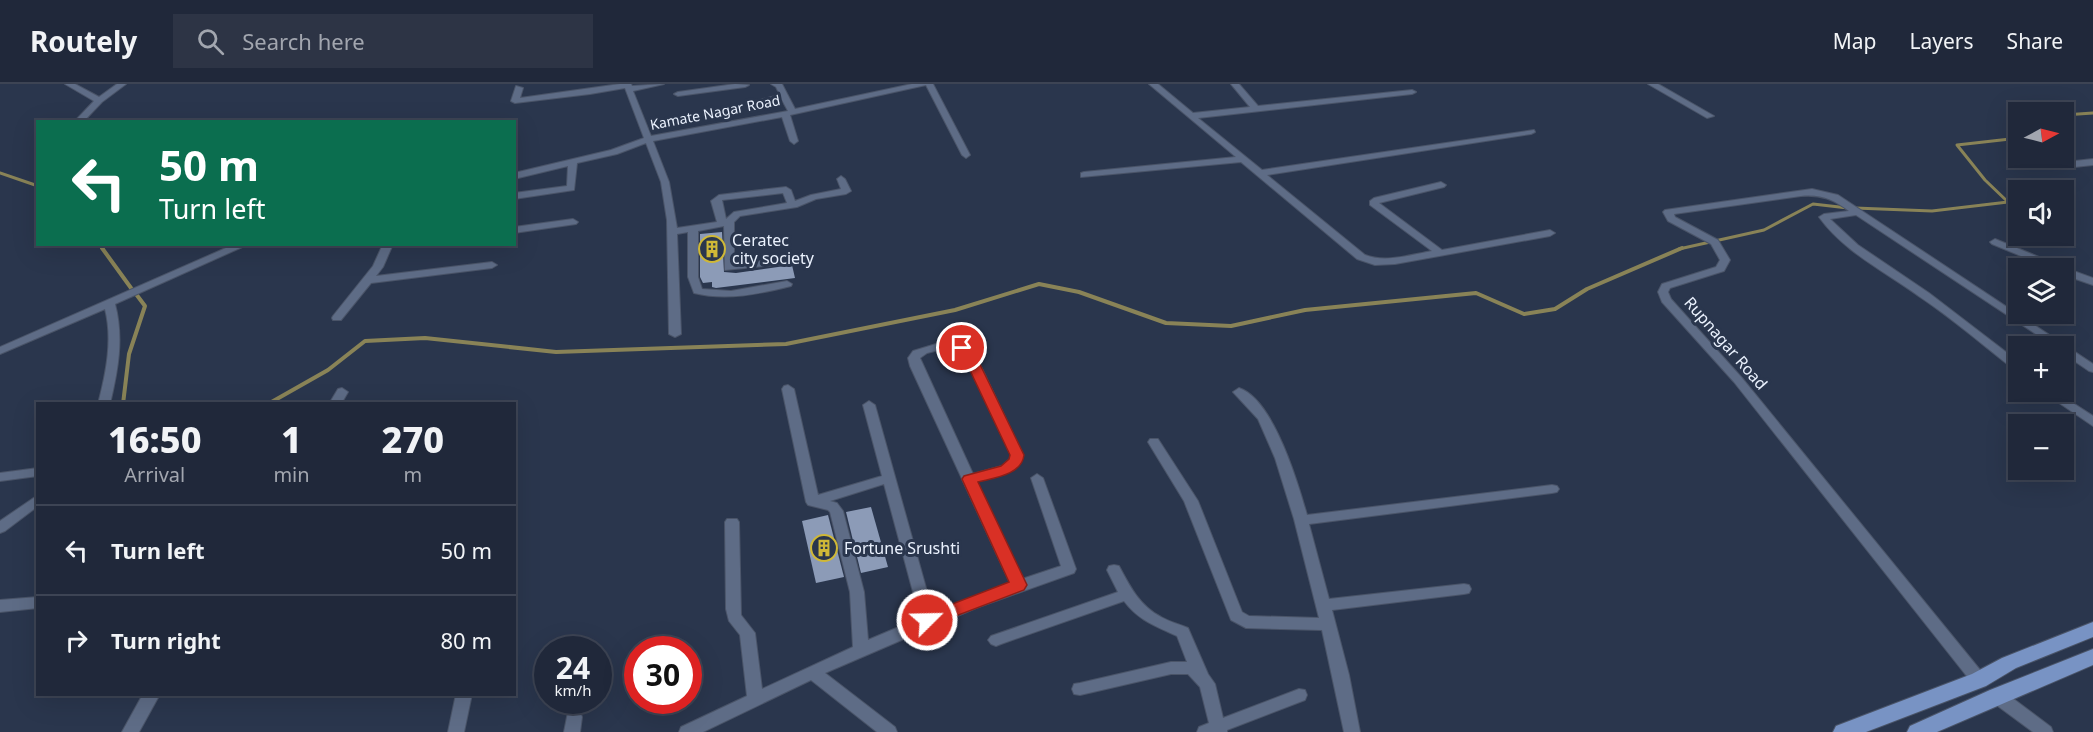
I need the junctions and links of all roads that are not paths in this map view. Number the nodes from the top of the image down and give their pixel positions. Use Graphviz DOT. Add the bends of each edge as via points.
graph roads {
  1 [pos="69,84"];
  2 [pos="122,84"];
  3 [pos="660,84"];
  4 [pos="744,84"];
  5 [pos="758,84"];
  6 [pos="775,84"];
  7 [pos="922,84"];
  8 [pos="929,84"];
  9 [pos="1153,84"];
  10 [pos="1235,84"];
  11 [pos="1242,84"];
  12 [pos="1652,84"];
  13 [pos="628,86"];
  14 [pos="889,87"];
  15 [pos="519,88"];
  16 [pos="1412,92"];
  17 [pos="678,94"];
  18 [pos="785,97"];
  19 [pos="99,100"];
  20 [pos="758,101"];
  21 [pos="1256,109"];
  22 [pos="789,113"];
  23 [pos="1191,116"];
  24 [pos="1710,116"];
  25 [pos="80,120"];
  26 [pos="1531,132"];
  27 [pos="650,139"];
  28 [pos="794,141"];
  29 [pos="966,155"];
  30 [pos="1244,159"];
  31 [pos="573,162"];
  32 [pos="2093,162"];
  33 [pos="2074,164"];
  34 [pos="1260,173"];
  35 [pos="1084,175"];
  36 [pos="516,176"];
  37 [pos="841,179"];
  38 [pos="1441,185"];
  39 [pos="516,196"];
  40 [pos="792,205"];
  41 [pos="1854,210"];
  42 [pos="573,222"];
  43 [pos="726,222"];
  44 [pos="693,228"];
  45 [pos="516,230"];
  46 [pos="672,232"];
  47 [pos="1550,233"];
  48 [pos="1995,242"];
  49 [pos="239,246"];
  50 [pos="387,246"];
  51 [pos="1440,254"];
  52 [pos="2033,258"];
  53 [pos="790,261"];
  54 [pos="492,265"];
  55 [pos="2074,275"];
  56 [pos="368,280"];
  57 [pos="2093,282"];
  58 [pos="787,284"];
  59 [pos="109,302"];
  60 [pos="337,318"];
  61 [pos="675,334"];
  62 [pos="2044,336"];
  63 [pos="0,351"];
  64 [pos="2074,356"];
  65 [pos="2008,360"];
  66 [pos="2093,369"];
  67 [pos="788,389"];
  68 [pos="342,392"];
  69 [pos="1239,392"];
  70 [pos="104,402"];
  71 [pos="336,402"];
  72 [pos="2064,402"];
  73 [pos="869,405"];
  74 [pos="2093,422"];
  75 [pos="1154,442"];
  76 [pos="36,472"];
  77 [pos="0,477"];
  78 [pos="889,478"];
  79 [pos="1037,478"];
  80 [pos="969,479"];
  81 [pos="1552,489"];
  82 [pos="36,501"];
  83 [pos="813,502"];
  84 [pos="1302,520"];
  85 [pos="732,522"];
  86 [pos="0,528"];
  87 [pos="1114,570"];
  88 [pos="1018,585"];
  89 [pos="1464,589"];
  90 [pos="1126,595"];
  91 [pos="36,602"];
  92 [pos="1324,605"];
  93 [pos="0,606"];
  94 [pos="927,620"];
  95 [pos="1329,624"];
  96 [pos="2093,629"];
  97 [pos="996,639"];
  98 [pos="861,648"];
  99 [pos="2093,657"];
  100 [pos="812,672"];
  101 [pos="1200,675"];
  102 [pos="1979,680"];
  103 [pos="1080,689"];
  104 [pos="1299,695"];
  105 [pos="151,696"];
  106 [pos="464,696"];
  107 [pos="1997,696"];
  108 [pos="755,699"];
  109 [pos="1214,731"];
  110 [pos="130,732"];
  111 [pos="456,732"];
  112 [pos="687,732"];
  113 [pos="889,732"];
  114 [pos="1352,732"];
  115 [pos="1843,732"];
  116 [pos="1917,732"];
  117 [pos="2045,732"];
  1 -- 19 [label="street"];
  2 -- 19 [label="street"];
  3 -- 13 [label="street"];
  4 -- 5 [label="street"];
  4 -- 17 [label="street"];
  6 -- 18 [label="street"];
  7 -- 14 [label="street, Kamate Nagar Road"];
  8 -- 29 [label="street"];
  9 -- 23 [label="street"];
  10 -- 11 [label="street"];
  10 -- 21 [label="street"];
  12 -- 24 [label="street"];
  13 -- 15 [label="street" via="515,101"];
  13 -- 27 [label="street"];
  14 -- 22 [label="street, Kamate Nagar Road"];
  16 -- 21 [label="street"];
  18 -- 20 [label="street"];
  18 -- 22 [label="street"];
  19 -- 25 [label="street"];
  21 -- 23 [label="street"];
  22 -- 27 [label="street, Kamate Nagar Road"];
  22 -- 28 [label="street"];
  23 -- 30 [label="street"];
  26 -- 34 [label="street"];
  27 -- 31 [label="street, Kamate Nagar Road"];
  27 -- 46 [label="street" via="665,182"];
  30 -- 34 [label="street"];
  30 -- 35 [label="street"];
  31 -- 36 [label="street, Kamate Nagar Road"];
  31 -- 39 [label="street" via="571,188"];
  32 -- 33 [label="street"];
  34 -- 51 [label="street" via="1367,259 1384,262"];
  37 -- 40 [label="street" via="846,191"];
  38 -- 51 [label="street" via="1373,203"];
  40 -- 43 [label="street" via="737,214"];
  40 -- 43 [label="street" via="786,190 719,198 716,208"];
  41 -- 62 [label="street, Rupnagar Road"];
  41 -- 65 [label="street" via="1824,217 1843,238"];
  41 -- 102 [label="street, Rupnagar Road" via="1835,197 1812,192 1668,212 1671,219 1712,240 1725,260 1720,269 1707,275 1666,286 1666,300 1738,380"];
  42 -- 45 [label="street"];
  43 -- 44 [label="street"];
  43 -- 53 [label="street" via="729,268"];
  44 -- 46 [label="street"];
  44 -- 58 [label="street" via="693,277 698,291 725,293"];
  46 -- 61 [label="street"];
  47 -- 51 [label="street"];
  48 -- 52 [label="street"];
  49 -- 59 [label="street"];
  50 -- 56 [label="street"];
  54 -- 56 [label="street"];
  55 -- 57 [label="street"];
  56 -- 60 [label="street"];
  59 -- 63 [label="street"];
  59 -- 70 [label="street" via="115,350"];
  64 -- 66 [label="street, Rupnagar Road"];
  67 -- 83 [label="street"];
  68 -- 71 [label="street"];
  69 -- 84 [label="street" via="1262,417 1277,446"];
  72 -- 74 [label="street"];
  73 -- 78 [label="street"];
  75 -- 95 [label="street" via="1191,501 1236,616 1246,622"];
  76 -- 77 [label="street"];
  78 -- 83 [label="street"];
  78 -- 94 [label="street"];
  79 -- 88 [label="street" via="1069,569"];
  80 -- 80 [label="street" via="916,366 917,353 926,349 950,346 968,352 1017,455 1006,469"];
  80 -- 88 [label="street"];
  81 -- 84 [label="street"];
  82 -- 86 [label="street"];
  83 -- 98 [label="street" via="832,506 836,511 857,592"];
  84 -- 92 [label="street"];
  85 -- 108 [label="street" via="733,609 747,633"];
  87 -- 90 [label="street"];
  88 -- 94 [label="street"];
  89 -- 92 [label="street"];
  90 -- 97 [label="street"];
  90 -- 101 [label="street" via="1154,621 1182,633"];
  91 -- 93 [label="street"];
  92 -- 95 [label="street"];
  94 -- 98 [label="street"];
  95 -- 114 [label="street"];
  96 -- 102 [label="main road" via="2009,663"];
  98 -- 100 [label="street"];
  99 -- 107 [label="main road"];
  100 -- 108 [label="street"];
  100 -- 113 [label="street"];
  101 -- 103 [label="street" via="1192,668 1171,668"];
  101 -- 109 [label="street" via="1207,684"];
  102 -- 115 [label="main road"];
  104 -- 109 [label="street"];
  105 -- 110 [label="street"];
  106 -- 111 [label="street"];
  107 -- 116 [label="main road"];
  107 -- 117 [label="street"];
  108 -- 112 [label="street"];
}
